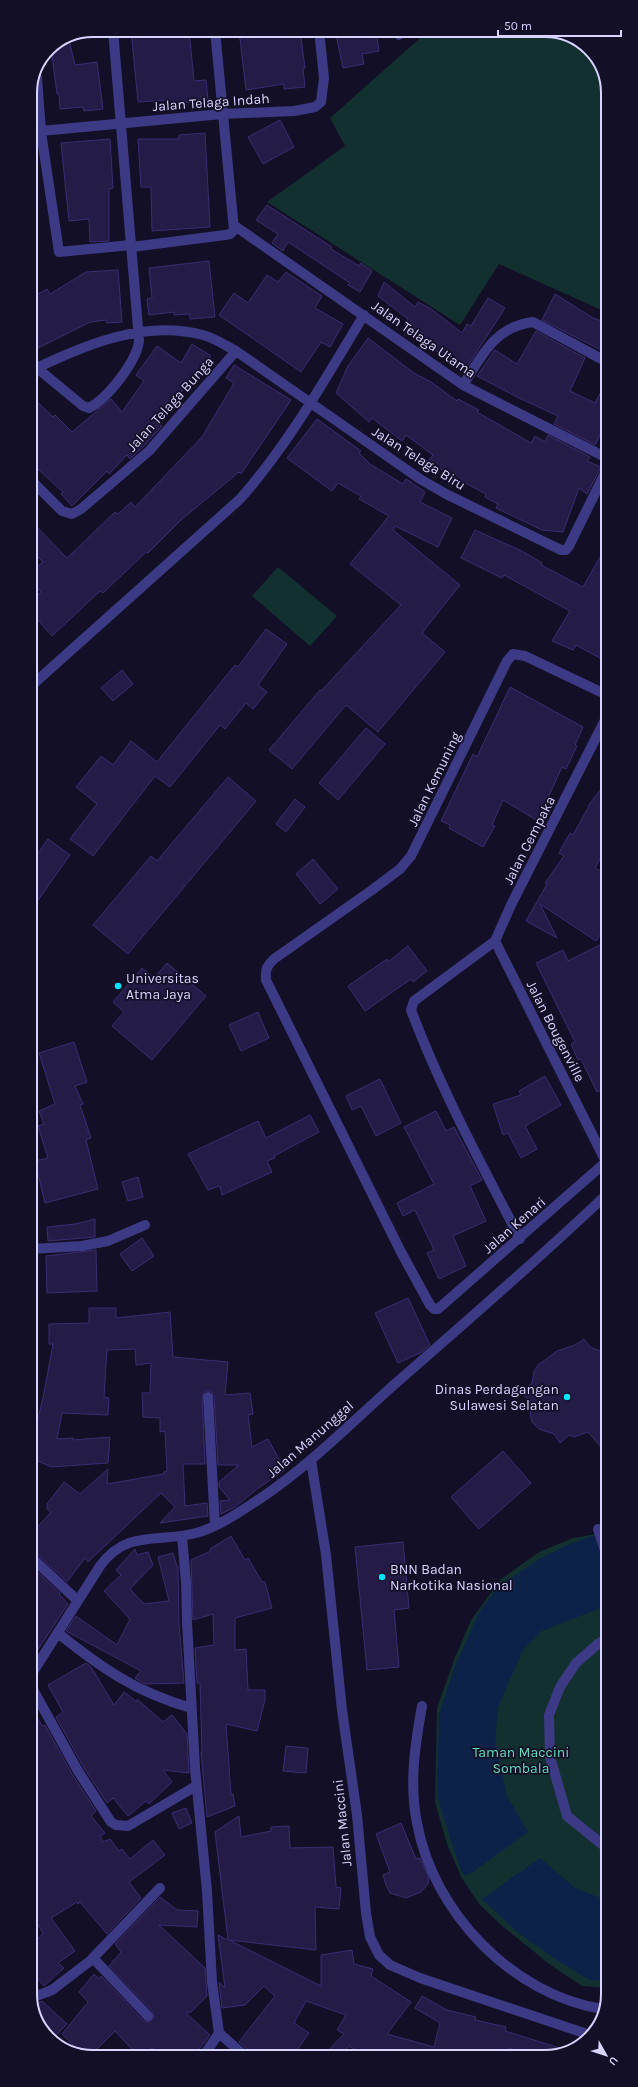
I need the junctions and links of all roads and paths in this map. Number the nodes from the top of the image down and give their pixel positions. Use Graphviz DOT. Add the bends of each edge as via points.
graph roads {
  1 [pos="114,37"];
  2 [pos="216,37"];
  3 [pos="320,37"];
  4 [pos="38,86"];
  5 [pos="222,114"];
  6 [pos="122,124"];
  7 [pos="37,132"];
  8 [pos="41,132"];
  9 [pos="235,226"];
  10 [pos="131,246"];
  11 [pos="364,315"];
  12 [pos="138,332"];
  13 [pos="236,351"];
  14 [pos="601,359"];
  15 [pos="37,368"];
  16 [pos="37,372"];
  17 [pos="463,386"];
  18 [pos="310,403"];
  19 [pos="601,455"];
  20 [pos="601,481"];
  21 [pos="37,485"];
  22 [pos="37,681"];
  23 [pos="601,693"];
  24 [pos="601,728"];
  25 [pos="495,941"];
  26 [pos="601,1150"];
  27 [pos="601,1167"];
  28 [pos="601,1200"];
  29 [pos="145,1225"];
  30 [pos="520,1239"];
  31 [pos="37,1248"];
  32 [pos="438,1309"];
  33 [pos="208,1397"];
  34 [pos="311,1460"];
  35 [pos="215,1526"];
  36 [pos="599,1531"];
  37 [pos="182,1536"];
  38 [pos="601,1537"];
  39 [pos="37,1563"];
  40 [pos="78,1601"];
  41 [pos="59,1634"];
  42 [pos="601,1642"];
  43 [pos="37,1666"];
  44 [pos="37,1697"];
  45 [pos="422,1706"];
  46 [pos="191,1708"];
  47 [pos="196,1786"];
  48 [pos="601,1843"];
  49 [pos="160,1888"];
  50 [pos="93,1958"];
  51 [pos="37,1996"];
  52 [pos="599,2008"];
  53 [pos="148,2016"];
  54 [pos="219,2033"];
  55 [pos="584,2033"];
  56 [pos="207,2050"];
  57 [pos="238,2050"];
  1 -- 6 [label="street"];
  2 -- 5 [label="street"];
  3 -- 5 [label="street, Jalan Telaga Indah" via="324,78 321,102 315,107 294,111"];
  4 -- 8 [label="street"];
  5 -- 6 [label="street, Jalan Telaga Indah"];
  5 -- 9 [label="street"];
  6 -- 8 [label="street, Jalan Telaga Indah"];
  6 -- 10 [label="street"];
  7 -- 8 [label="street, Jalan Telaga Indah"];
  8 -- 10 [label="street" via="59,252"];
  9 -- 10 [label="street" via="230,234"];
  9 -- 11 [label="street, Jalan Telaga Utama"];
  10 -- 12 [label="street"];
  11 -- 17 [label="street, Jalan Telaga Utama"];
  11 -- 18 [label="street"];
  12 -- 13 [label="street, Jalan Telaga Biru" via="184,331 205,336"];
  12 -- 15 [label="street, Jalan Telaga Biru" via="72,351"];
  12 -- 16 [label="street" via="139,350 131,364 100,401 89,408"];
  13 -- 18 [label="street, Jalan Telaga Biru"];
  13 -- 21 [label="street, Jalan Telaga Bunga" via="149,451 81,509 72,514 62,511"];
  14 -- 17 [label="street" via="533,322 525,323 488,345"];
  17 -- 19 [label="street, Jalan Telaga Utama"];
  18 -- 20 [label="street, Jalan Telaga Biru" via="439,490 561,550 566,550 569,546"];
  18 -- 22 [label="street" via="252,485 235,504"];
  23 -- 32 [label="street, Jalan Kemuning" via="525,656 513,654 507,661 411,856 400,869 274,959 267,965 265,972 266,980 401,1252 430,1305"];
  24 -- 25 [label="street, Jalan Cempaka"];
  25 -- 26 [label="street, Jalan Bougenville"];
  25 -- 30 [label="street" via="414,1001 411,1010 450,1104"];
  27 -- 30 [label="street, Jalan Kenari"];
  28 -- 34 [label="street, Jalan Manunggal" via="510,1285"];
  29 -- 31 [label="street" via="108,1241 82,1246"];
  30 -- 32 [label="street, Jalan Kenari"];
  33 -- 35 [label="street"];
  34 -- 35 [label="street, Jalan Manunggal" via="268,1493"];
  34 -- 55 [label="street, Jalan Maccini" via="326,1555 370,1937 379,1955 390,1965 420,1978"];
  35 -- 37 [label="street, Jalan Manunggal"];
  36 -- 38 [label="street"];
  37 -- 40 [label="street, Jalan Manunggal" via="143,1539 127,1543 113,1551 100,1566"];
  37 -- 46 [label="street"];
  39 -- 40 [label="street"];
  40 -- 41 [label="street, Jalan Manunggal"];
  41 -- 43 [label="street, Jalan Manunggal"];
  41 -- 46 [label="street" via="127,1683"];
  42 -- 48 [label="street" via="576,1663 560,1687 549,1715 550,1757 567,1816"];
  44 -- 47 [label="street" via="111,1822 128,1826"];
  45 -- 52 [label="street" via="414,1766 414,1805 421,1841 443,1894 478,1939 510,1968 556,1996"];
  46 -- 47 [label="street"];
  47 -- 54 [label="street" via="207,1891 212,1982"];
  49 -- 50 [label="street"];
  50 -- 51 [label="street" via="52,1990"];
  50 -- 53 [label="street"];
  54 -- 56 [label="street"];
  54 -- 57 [label="street"];
}
